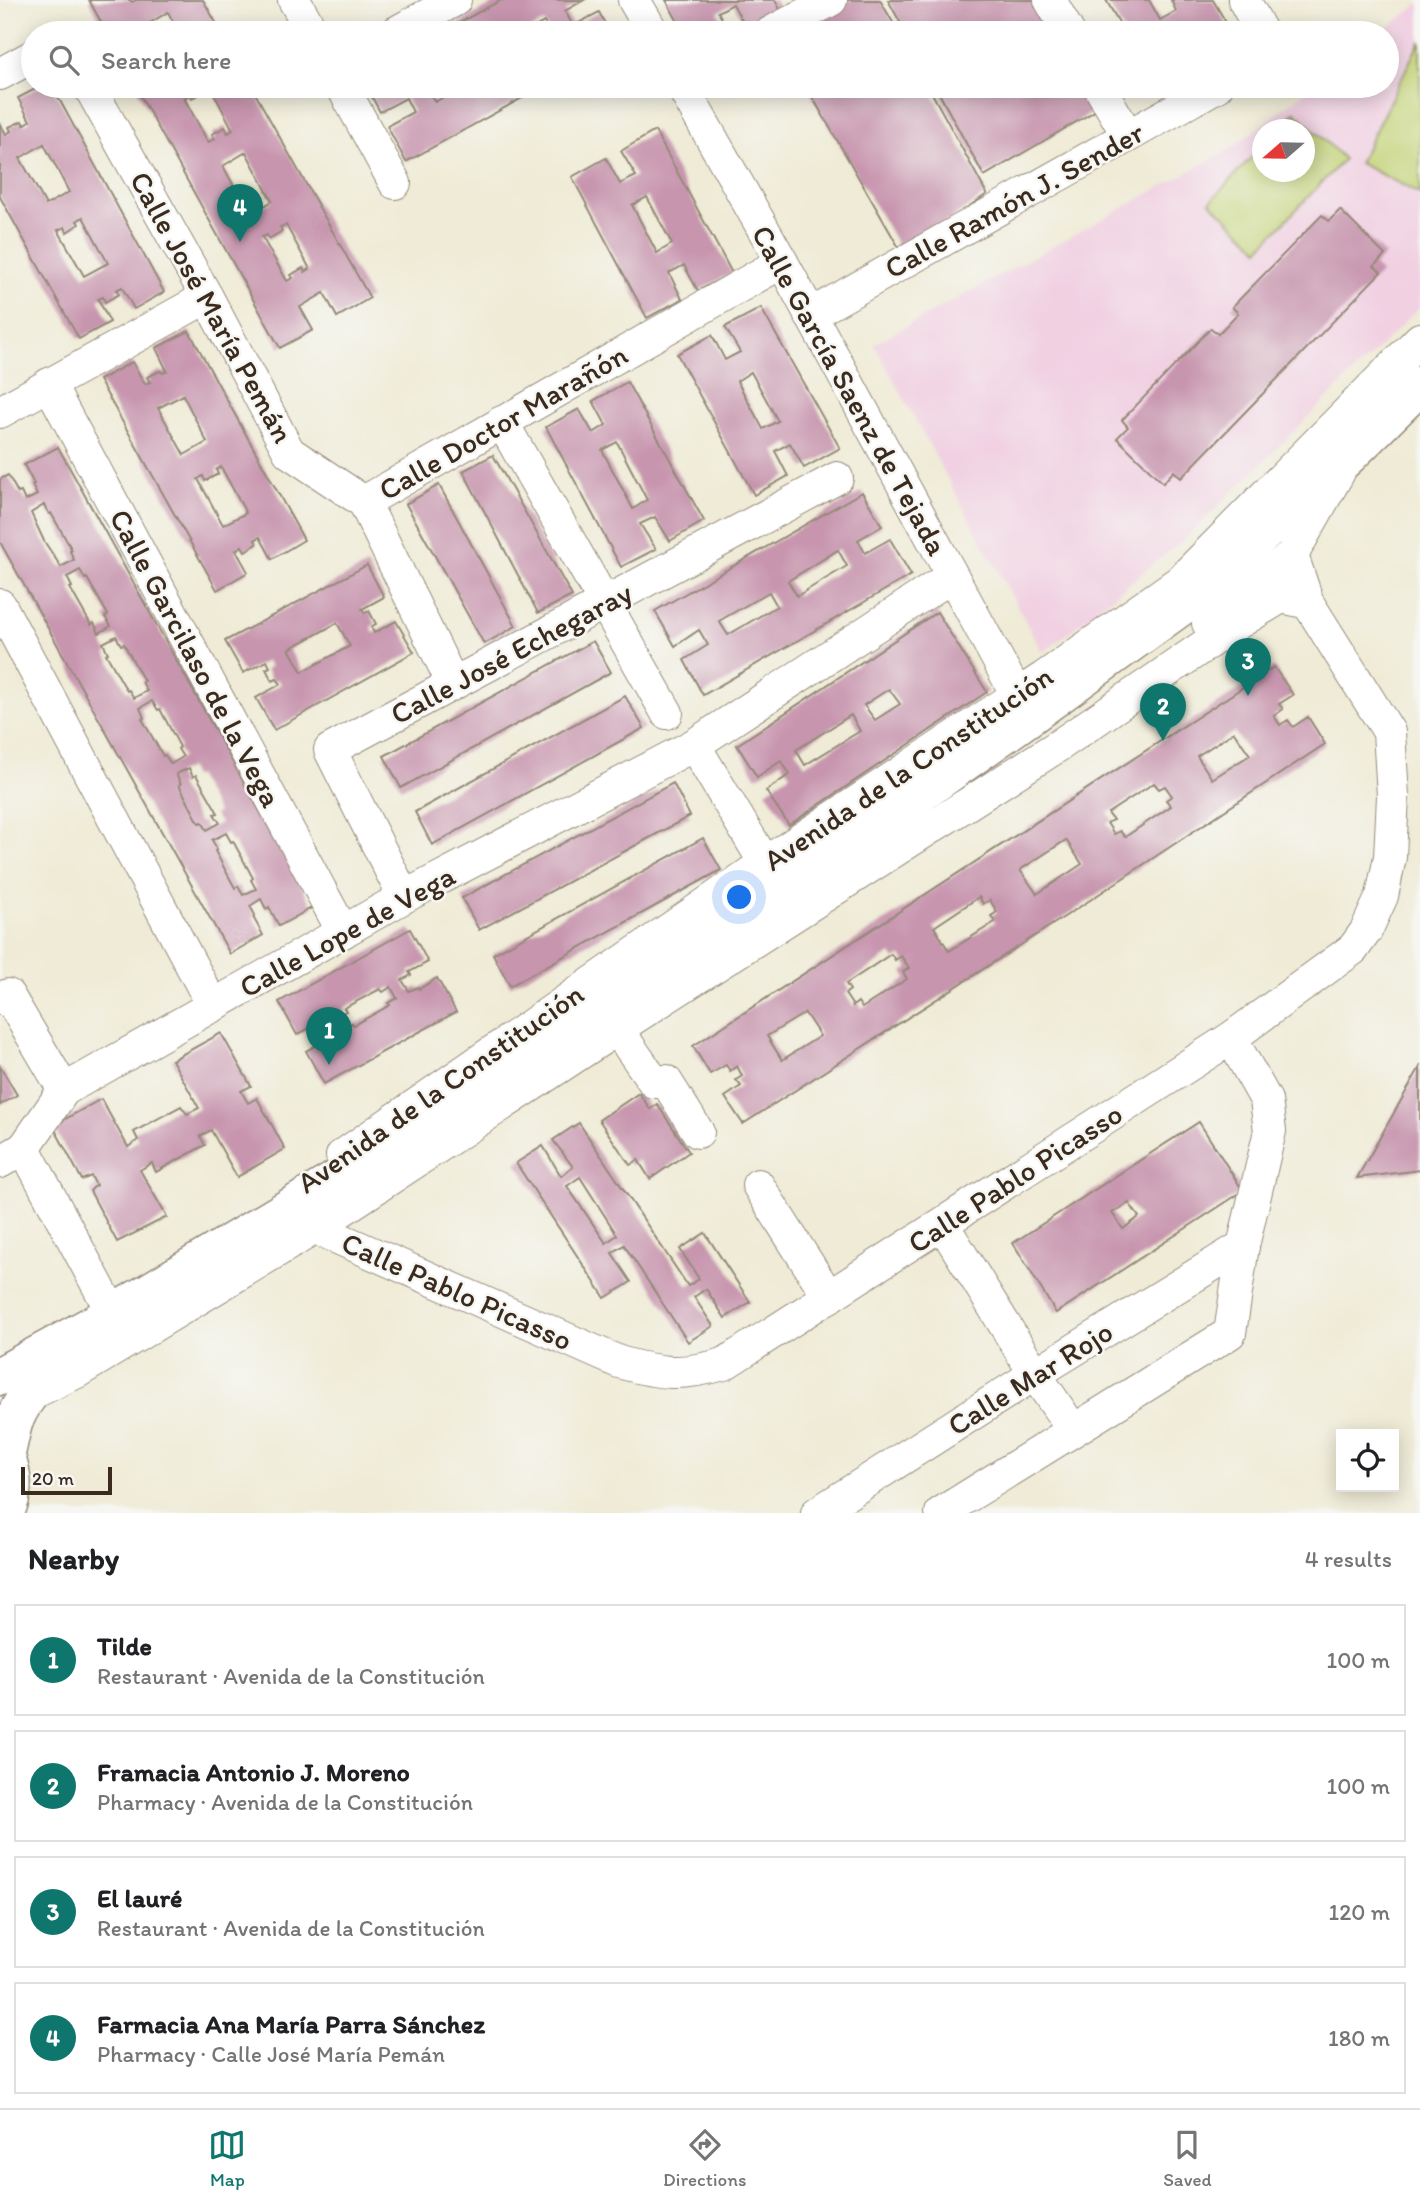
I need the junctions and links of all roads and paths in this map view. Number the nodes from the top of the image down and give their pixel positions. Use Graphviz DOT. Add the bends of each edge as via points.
graph roads {
  1 [pos="294,0"];
  2 [pos="455,0"];
  3 [pos="634,0"];
  4 [pos="1050,0"];
  5 [pos="1244,0"];
  6 [pos="815,4"];
  7 [pos="306,21"];
  8 [pos="417,21"];
  9 [pos="646,21"];
  10 [pos="789,21"];
  11 [pos="1062,21"];
  12 [pos="1255,21"];
  13 [pos="21,62"];
  14 [pos="0,75"];
  15 [pos="96,98"];
  16 [pos="349,98"];
  17 [pos="689,98"];
  18 [pos="1106,98"];
  19 [pos="1196,98"];
  20 [pos="1128,136"];
  21 [pos="395,183"];
  22 [pos="782,262"];
  23 [pos="207,297"];
  24 [pos="810,315"];
  25 [pos="1420,339"];
  26 [pos="50,384"];
  27 [pos="1420,385"];
  28 [pos="0,412"];
  29 [pos="502,422"];
  30 [pos="1350,454"];
  31 [pos="837,478"];
  32 [pos="364,502"];
  33 [pos="1292,555"];
  34 [pos="952,576"];
  35 [pos="604,603"];
  36 [pos="1308,603"];
  37 [pos="0,605"];
  38 [pos="453,684"];
  39 [pos="1017,695"];
  40 [pos="667,713"];
  41 [pos="1061,744"];
  42 [pos="694,745"];
  43 [pos="765,863"];
  44 [pos="404,897"];
  45 [pos="343,932"];
  46 [pos="0,999"];
  47 [pos="213,1006"];
  48 [pos="617,1028"];
  49 [pos="1231,1038"];
  50 [pos="64,1090"];
  51 [pos="698,1132"];
  52 [pos="12,1155"];
  53 [pos="758,1185"];
  54 [pos="943,1225"];
  55 [pos="315,1228"];
  56 [pos="1243,1246"];
  57 [pos="829,1297"];
  58 [pos="113,1314"];
  59 [pos="1035,1374"];
  60 [pos="15,1385"];
  61 [pos="1073,1430"];
  62 [pos="3,1452"];
  63 [pos="4,1513"];
  64 [pos="817,1513"];
  65 [pos="941,1513"];
  1 -- 7 [label="street"];
  2 -- 8 [label="street"];
  3 -- 9 [label="street"];
  4 -- 11 [label="street"];
  5 -- 12 [label="street"];
  6 -- 10 [label="street"];
  13 -- 14 [label="street"];
  15 -- 23 [label="street, Calle José María Pemán"];
  16 -- 21 [label="street"];
  17 -- 22 [label="street, Calle García Saenz de Tejada"];
  18 -- 20 [label="street"];
  19 -- 20 [label="street, Calle Ramón J. Sender"];
  20 -- 24 [label="street, Calle Ramón J. Sender"];
  22 -- 24 [label="street, Calle García Saenz de Tejada"];
  22 -- 29 [label="street, Calle Doctor Marañón"];
  23 -- 26 [label="street"];
  23 -- 32 [label="street, Calle José María Pemán" via="289,452"];
  24 -- 34 [label="street, Calle García Saenz de Tejada"];
  25 -- 39 [label="street, Avenida de la Constitución" via="1180,581"];
  26 -- 28 [label="street"];
  26 -- 45 [label="street, Calle Garcilaso de la Vega"];
  27 -- 30 [label="street, Avenida de la Constitución"];
  29 -- 32 [label="street, Calle Doctor Marañón"];
  29 -- 35 [label="street"];
  30 -- 33 [label="street, Avenida de la Constitución"];
  30 -- 58 [label="street, Avenida de la Constitución" via="1191,599 782,891 361,1165"];
  31 -- 35 [label="street, Calle José Echegaray"];
  32 -- 38 [label="street, Calle Doctor Marañón"];
  33 -- 36 [label="street, Calle Pablo Picasso"];
  33 -- 41 [label="street, Avenida de la Constitución"];
  34 -- 39 [label="street, Calle García Saenz de Tejada"];
  34 -- 42 [label="street, Calle Lope de Vega"];
  35 -- 38 [label="street, Calle José Echegaray"];
  35 -- 40 [label="street"];
  36 -- 41 [label="street, Avenida de la Constitución" via="1281,597"];
  36 -- 49 [label="street, Calle Pablo Picasso" via="1389,732 1390,857 1382,896 1353,949"];
  37 -- 47 [label="street"];
  38 -- 44 [label="street, Calle José Echegaray" via="330,750"];
  39 -- 43 [label="street, Avenida de la Constitución"];
  41 -- 48 [label="street, Avenida de la Constitución"];
  42 -- 43 [label="street"];
  42 -- 44 [label="street, Calle Lope de Vega"];
  43 -- 58 [label="street, Avenida de la Constitución"];
  44 -- 45 [label="street, Calle Lope de Vega"];
  45 -- 47 [label="street, Calle Lope de Vega"];
  46 -- 50 [label="street" via="8,995"];
  47 -- 50 [label="street, Calle Lope de Vega"];
  48 -- 51 [label="street" via="654,1082 666,1081"];
  48 -- 55 [label="street, Avenida de la Constitución"];
  49 -- 54 [label="street, Calle Pablo Picasso"];
  49 -- 56 [label="street" via="1266,1100 1270,1131"];
  50 -- 52 [label="street, Calle Lope de Vega"];
  52 -- 58 [label="street, Calle Lope de Vega"];
  53 -- 57 [label="street"];
  54 -- 57 [label="street, Calle Pablo Picasso"];
  54 -- 59 [label="street, Calle Mar Rojo"];
  55 -- 57 [label="street, Calle Pablo Picasso" via="619,1362 671,1373 724,1364"];
  55 -- 60 [label="street, Avenida de la Constitución" via="77,1372"];
  56 -- 59 [label="street, Calle Mar Rojo"];
  56 -- 61 [label="street" via="1230,1333"];
  58 -- 60 [label="street, Avenida de la Constitución" via="59,1361"];
  59 -- 61 [label="street, Calle Mar Rojo"];
  59 -- 64 [label="street, Calle Mar Rojo"];
  60 -- 62 [label="street, Avenida de la Constitución" via="15,1419"];
  61 -- 65 [label="street"];
  62 -- 63 [label="street" via="11,1473"];
}
